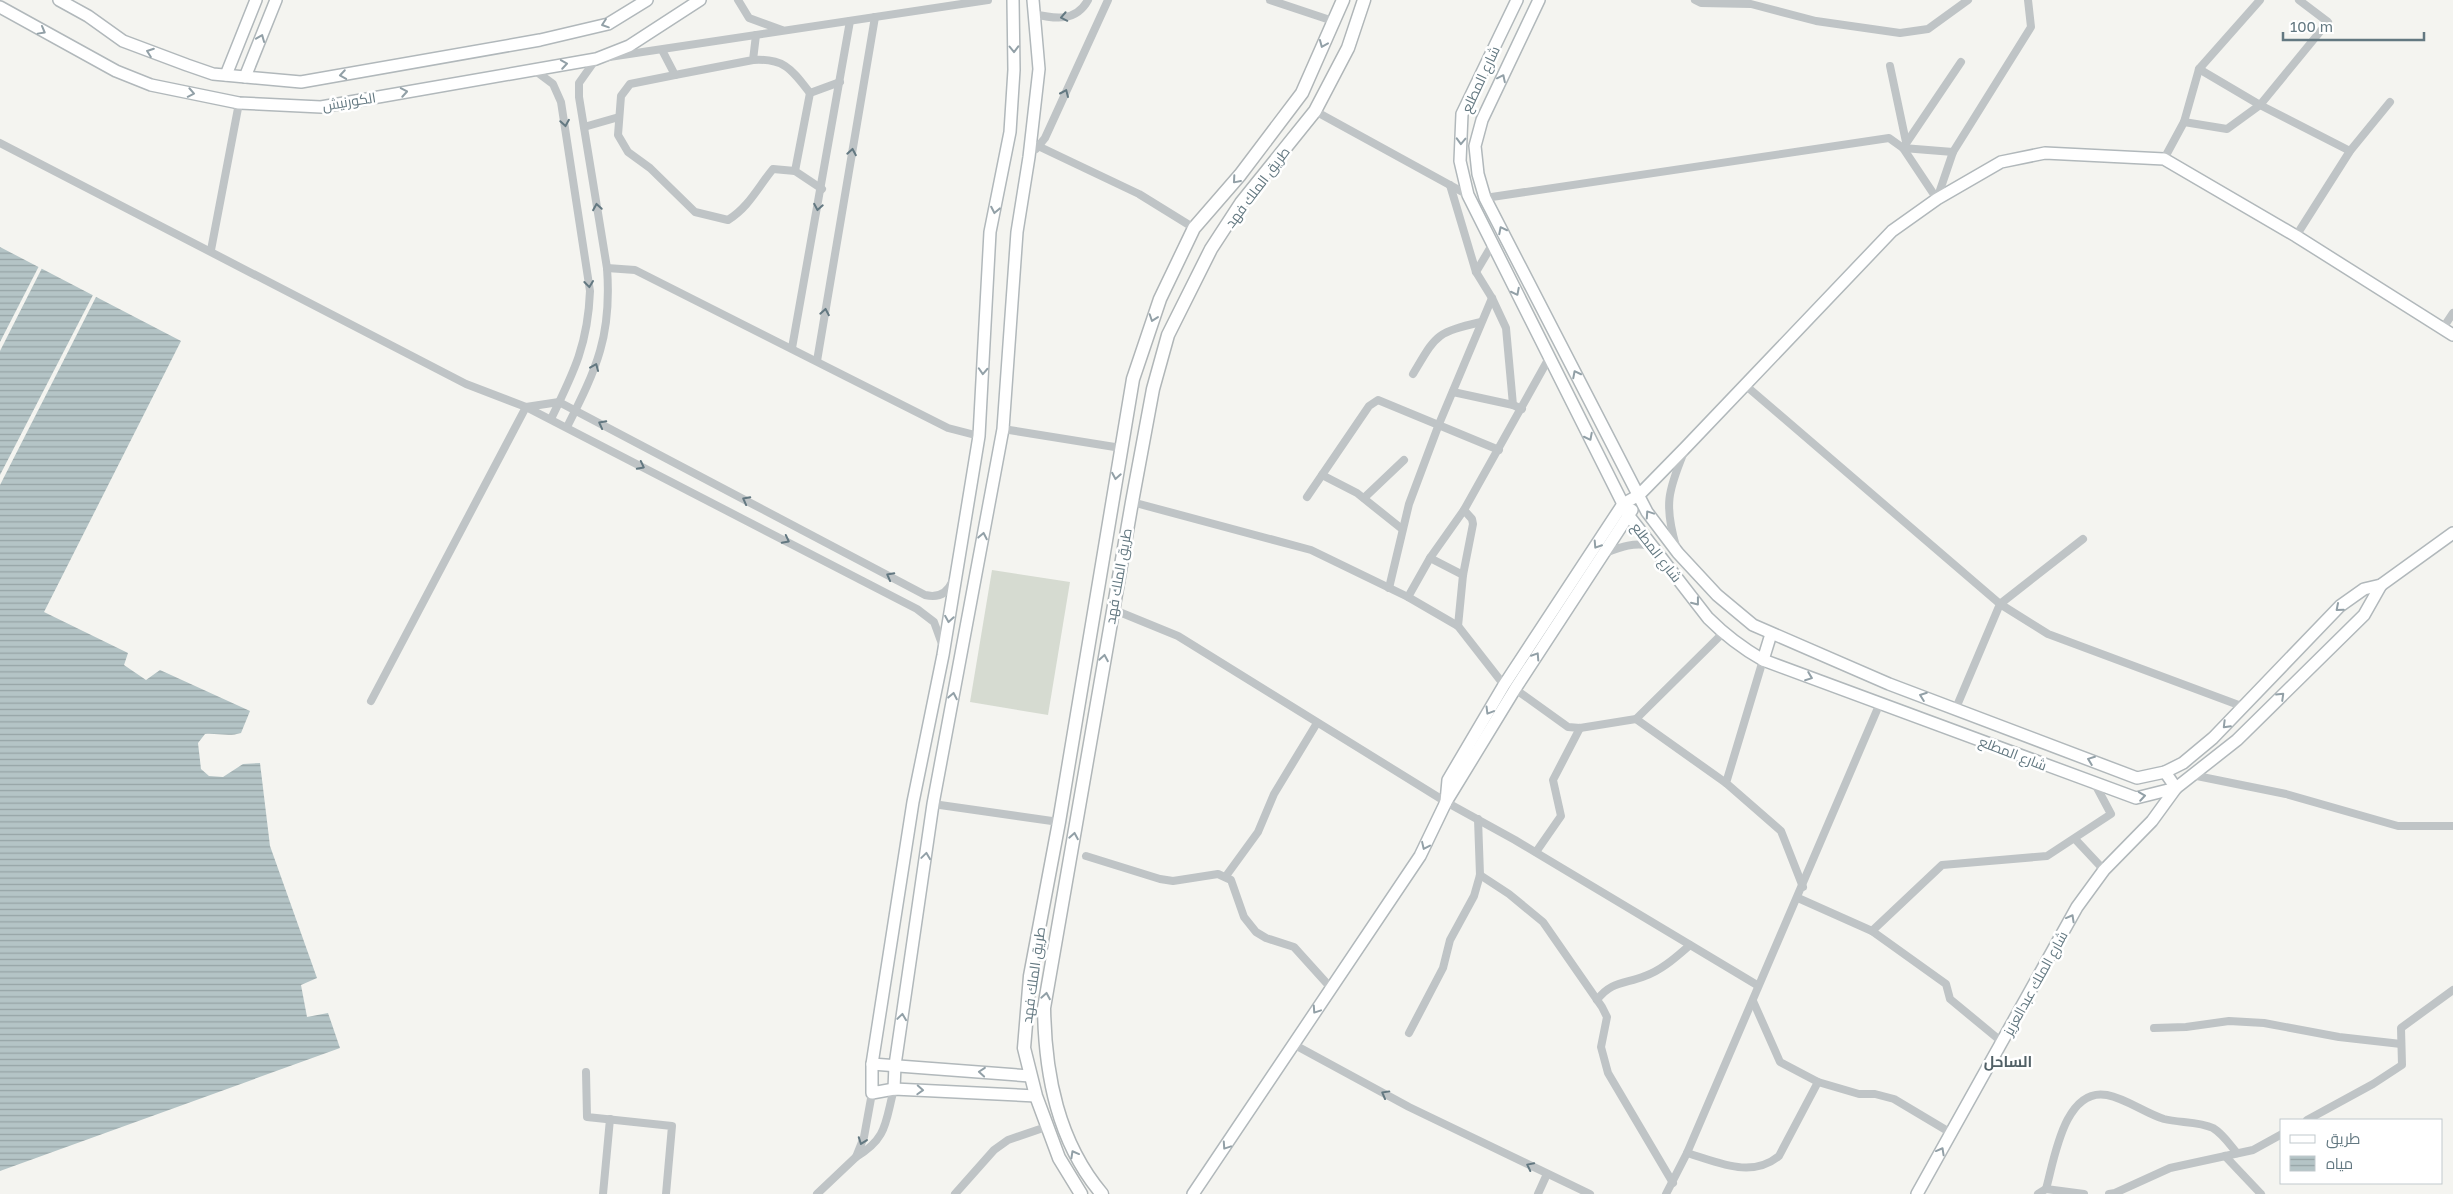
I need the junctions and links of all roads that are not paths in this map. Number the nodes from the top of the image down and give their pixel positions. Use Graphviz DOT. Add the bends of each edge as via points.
graph roads {
  1 [pos="59,0"];
  2 [pos="256,0"];
  3 [pos="276,0"];
  4 [pos="647,0"];
  5 [pos="700,0"];
  6 [pos="738,0"];
  7 [pos="988,0"];
  8 [pos="1013,0"];
  9 [pos="1033,0"];
  10 [pos="1088,0"];
  11 [pos="1108,0"];
  12 [pos="1270,0"];
  13 [pos="1343,0"];
  14 [pos="1364,0"];
  15 [pos="1517,0"];
  16 [pos="1539,0"];
  17 [pos="1695,0"];
  18 [pos="1968,0"];
  19 [pos="2028,0"];
  20 [pos="2260,0"];
  21 [pos="2300,0"];
  22 [pos="0,7"];
  23 [pos="1034,14"];
  24 [pos="875,17"];
  25 [pos="850,21"];
  26 [pos="1333,21"];
  27 [pos="784,31"];
  28 [pos="756,35"];
  29 [pos="662,50"];
  30 [pos="596,59"];
  31 [pos="753,60"];
  32 [pos="1961,62"];
  33 [pos="1890,66"];
  34 [pos="533,69"];
  35 [pos="2199,69"];
  36 [pos="226,75"];
  37 [pos="675,75"];
  38 [pos="245,77"];
  39 [pos="840,82"];
  40 [pos="810,93"];
  41 [pos="239,102"];
  42 [pos="2390,102"];
  43 [pos="2260,105"];
  44 [pos="1315,111"];
  45 [pos="620,117"];
  46 [pos="2184,122"];
  47 [pos="584,127"];
  48 [pos="0,143"];
  49 [pos="1905,145"];
  50 [pos="1038,146"];
  51 [pos="2350,151"];
  52 [pos="1953,152"];
  53 [pos="1029,157"];
  54 [pos="2164,159"];
  55 [pos="795,170"];
  56 [pos="1450,185"];
  57 [pos="822,189"];
  58 [pos="1468,195"];
  59 [pos="1485,198"];
  60 [pos="1937,199"];
  61 [pos="1194,228"];
  62 [pos="2296,236"];
  63 [pos="1492,245"];
  64 [pos="211,250"];
  65 [pos="607,268"];
  66 [pos="1476,272"];
  67 [pos="1492,298"];
  68 [pos="2453,313"];
  69 [pos="1481,322"];
  70 [pos="2442,328"];
  71 [pos="2453,335"];
  72 [pos="792,348"];
  73 [pos="1549,358"];
  74 [pos="817,360"];
  75 [pos="1413,374"];
  76 [pos="1745,385"];
  77 [pos="1454,392"];
  78 [pos="559,402"];
  79 [pos="1513,406"];
  80 [pos="526,407"];
  81 [pos="1522,409"];
  82 [pos="576,410"];
  83 [pos="551,419"];
  84 [pos="1439,424"];
  85 [pos="567,427"];
  86 [pos="1003,429"];
  87 [pos="979,436"];
  88 [pos="1686,447"];
  89 [pos="1120,448"];
  90 [pos="1499,450"];
  91 [pos="1404,460"];
  92 [pos="1322,475"];
  93 [pos="1639,496"];
  94 [pos="1307,497"];
  95 [pos="1364,498"];
  96 [pos="1132,502"];
  97 [pos="1623,504"];
  98 [pos="1464,510"];
  99 [pos="1629,516"];
  100 [pos="1402,529"];
  101 [pos="2453,533"];
  102 [pos="2083,539"];
  103 [pos="1652,546"];
  104 [pos="1678,553"];
  105 [pos="1603,554"];
  106 [pos="1430,558"];
  107 [pos="956,573"];
  108 [pos="1463,575"];
  109 [pos="2381,585"];
  110 [pos="1389,588"];
  111 [pos="1408,597"];
  112 [pos="2000,604"];
  113 [pos="1112,609"];
  114 [pos="1458,626"];
  115 [pos="1723,633"];
  116 [pos="1771,634"];
  117 [pos="943,655"];
  118 [pos="1763,660"];
  119 [pos="1080,685"];
  120 [pos="1099,687"];
  121 [pos="1510,687"];
  122 [pos="371,701"];
  123 [pos="1880,703"];
  124 [pos="2244,707"];
  125 [pos="1956,708"];
  126 [pos="1636,719"];
  127 [pos="1317,723"];
  128 [pos="1580,728"];
  129 [pos="2183,763"];
  130 [pos="2165,772"];
  131 [pos="2192,776"];
  132 [pos="1726,783"];
  133 [pos="2095,784"];
  134 [pos="2176,788"];
  135 [pos="1446,802"];
  136 [pos="933,804"];
  137 [pos="1478,819"];
  138 [pos="1059,822"];
  139 [pos="2453,826"];
  140 [pos="2075,839"];
  141 [pos="1536,852"];
  142 [pos="1086,856"];
  143 [pos="2104,870"];
  144 [pos="1480,875"];
  145 [pos="1226,876"];
  146 [pos="1803,887"];
  147 [pos="1798,898"];
  148 [pos="1872,931"];
  149 [pos="1690,945"];
  150 [pos="1758,985"];
  151 [pos="1331,988"];
  152 [pos="2453,990"];
  153 [pos="1597,1000"];
  154 [pos="1753,1002"];
  155 [pos="2154,1028"];
  156 [pos="1409,1033"];
  157 [pos="2002,1042"];
  158 [pos="1293,1044"];
  159 [pos="2401,1044"];
  160 [pos="872,1064"];
  161 [pos="895,1065"];
  162 [pos="586,1072"];
  163 [pos="1030,1076"];
  164 [pos="1818,1082"];
  165 [pos="894,1089"];
  166 [pos="872,1093"];
  167 [pos="1036,1096"];
  168 [pos="610,1119"];
  169 [pos="2309,1119"];
  170 [pos="1046,1127"];
  171 [pos="1951,1133"];
  172 [pos="2280,1135"];
  173 [pos="1687,1153"];
  174 [pos="2237,1153"];
  175 [pos="2226,1156"];
  176 [pos="856,1157"];
  177 [pos="1547,1174"];
  178 [pos="1673,1183"];
  179 [pos="2046,1189"];
  180 [pos="603,1194"];
  181 [pos="666,1194"];
  182 [pos="817,1194"];
  183 [pos="955,1194"];
  184 [pos="1081,1194"];
  185 [pos="1102,1194"];
  186 [pos="1193,1194"];
  187 [pos="1538,1194"];
  188 [pos="1590,1194"];
  189 [pos="1666,1194"];
  190 [pos="1917,1194"];
  191 [pos="2038,1194"];
  192 [pos="2084,1194"];
  193 [pos="2109,1194"];
  194 [pos="2261,1194"];
  36 -- 1 [label="street, الكورنيش, one-way" via="212,74 135,46"];
  2 -- 36 [label="street"];
  38 -- 3 [label="street, one-way"];
  4 -- 38 [label="street, الكورنيش, one-way" via="608,24 515,46 301,82"];
  5 -- 30 [label="street, الكورنيش" via="629,46"];
  6 -- 27 [label="street" via="749,18"];
  7 -- 24 [label="street"];
  8 -- 87 [label="street, one-way" via="1014,70 1010,132 990,232"];
  9 -- 23 [label="street"];
  10 -- 23 [label="street, one-way" via="1076,14 1066,18"];
  50 -- 11 [label="street, one-way" via="1045,138"];
  12 -- 26 [label="street"];
  13 -- 26 [label="main road, طريق الملك فهد"];
  14 -- 44 [label="main road, طريق الملك فهد" via="1348,48"];
  15 -- 58 [label="street, شارع المطلع, one-way" via="1462,114 1460,161"];
  59 -- 16 [label="street, شارع المطلع, one-way" via="1478,174 1477,137"];
  17 -- 18 [label="street" via="1701,3 1750,4 1816,21 1900,33 1928,29"];
  19 -- 52 [label="street" via="2031,27"];
  20 -- 35 [label="street"];
  21 -- 43 [label="street" via="2328,22"];
  22 -- 41 [label="street, الكورنيش, one-way" via="116,71 151,85"];
  23 -- 53 [label="street" via="1039,69"];
  24 -- 25 [label="street"];
  74 -- 24 [label="street, one-way"];
  25 -- 27 [label="street"];
  25 -- 39 [label="street"];
  26 -- 61 [label="main road, طريق الملك فهد, one-way" via="1302,93 1240,175"];
  27 -- 28 [label="street"];
  28 -- 29 [label="street"];
  28 -- 31 [label="street"];
  29 -- 30 [label="street"];
  29 -- 37 [label="street"];
  34 -- 30 [label="street, الكورنيش, one-way"];
  30 -- 47 [label="street" via="579,84"];
  31 -- 37 [label="street"];
  31 -- 40 [label="street" via="783,64 795,72"];
  32 -- 49 [label="street"];
  33 -- 49 [label="street"];
  41 -- 34 [label="street, الكورنيش, one-way" via="321,107"];
  34 -- 78 [label="street, one-way" via="553,84 562,102 590,291 583,348"];
  35 -- 43 [label="street"];
  35 -- 46 [label="street"];
  36 -- 38 [label="street, الكورنيش"];
  37 -- 45 [label="street" via="630,84 621,96"];
  39 -- 40 [label="street"];
  39 -- 57 [label="street"];
  40 -- 55 [label="street"];
  41 -- 64 [label="street"];
  42 -- 51 [label="street"];
  43 -- 46 [label="street" via="2227,130"];
  43 -- 51 [label="street"];
  44 -- 56 [label="street"];
  44 -- 96 [label="main road, طريق الملك فهد" via="1221,234 1168,335 1153,390"];
  45 -- 47 [label="street"];
  45 -- 55 [label="street" via="618,135 628,152 650,168 695,212 713,218 728,220 739,214 773,169"];
  46 -- 54 [label="street"];
  65 -- 47 [label="street, one-way"];
  48 -- 64 [label="street"];
  49 -- 52 [label="street"];
  49 -- 59 [label="street" via="1889,138"];
  49 -- 60 [label="street"];
  50 -- 53 [label="street"];
  50 -- 61 [label="street" via="1139,194"];
  51 -- 62 [label="street"];
  52 -- 60 [label="street"];
  53 -- 86 [label="street" via="1016,232"];
  54 -- 60 [label="street" via="2045,153 2001,162"];
  54 -- 62 [label="street"];
  55 -- 57 [label="street"];
  56 -- 58 [label="street"];
  56 -- 66 [label="street"];
  57 -- 72 [label="street, one-way"];
  58 -- 63 [label="street, شارع المطلع"];
  93 -- 59 [label="street, شارع المطلع, one-way"];
  60 -- 76 [label="street" via="1892,231"];
  61 -- 89 [label="main road, طريق الملك فهد, one-way" via="1160,299 1133,379"];
  62 -- 70 [label="street"];
  63 -- 66 [label="street"];
  63 -- 73 [label="street, شارع المطلع, one-way"];
  64 -- 80 [label="street" via="466,384"];
  65 -- 72 [label="street" via="635,270"];
  82 -- 65 [label="street, one-way" via="601,353 608,320"];
  66 -- 67 [label="street"];
  67 -- 69 [label="street"];
  67 -- 79 [label="street" via="1506,328"];
  68 -- 70 [label="street"];
  69 -- 75 [label="street" via="1439,335"];
  69 -- 77 [label="street"];
  70 -- 71 [label="street"];
  72 -- 74 [label="street"];
  73 -- 81 [label="street"];
  73 -- 97 [label="street, شارع المطلع, one-way"];
  74 -- 87 [label="street" via="948,428"];
  76 -- 88 [label="street"];
  76 -- 112 [label="street"];
  77 -- 79 [label="street"];
  77 -- 84 [label="street"];
  78 -- 80 [label="street"];
  78 -- 82 [label="street"];
  78 -- 83 [label="street"];
  79 -- 81 [label="street"];
  80 -- 83 [label="street"];
  80 -- 122 [label="street"];
  81 -- 90 [label="street"];
  82 -- 85 [label="street"];
  107 -- 82 [label="street, one-way" via="946,592 939,596 925,595"];
  83 -- 85 [label="street"];
  84 -- 90 [label="street"];
  84 -- 92 [label="street" via="1378,400 1373,402"];
  84 -- 100 [label="street"];
  85 -- 117 [label="street, one-way" via="918,609 934,622 942,640"];
  86 -- 89 [label="street"];
  136 -- 86 [label="street, one-way"];
  87 -- 107 [label="street"];
  88 -- 93 [label="street"];
  88 -- 104 [label="street" via="1669,495 1668,519"];
  89 -- 119 [label="main road, طريق الملك فهد, one-way"];
  90 -- 98 [label="street"];
  91 -- 95 [label="street"];
  92 -- 94 [label="street"];
  92 -- 95 [label="street"];
  93 -- 97 [label="street"];
  93 -- 99 [label="street"];
  104 -- 93 [label="street, شارع المطلع, one-way"];
  95 -- 100 [label="street"];
  96 -- 110 [label="street" via="1311,550"];
  96 -- 113 [label="main road, طريق الملك فهد"];
  97 -- 99 [label="street, شارع المطلع"];
  97 -- 121 [label="street, one-way"];
  98 -- 106 [label="street"];
  98 -- 108 [label="street" via="1473,524"];
  99 -- 103 [label="street, شارع المطلع"];
  99 -- 105 [label="street"];
  100 -- 110 [label="street"];
  101 -- 109 [label="street"];
  102 -- 112 [label="street"];
  103 -- 105 [label="street" via="1630,544"];
  103 -- 115 [label="street, شارع المطلع, one-way"];
  104 -- 116 [label="street, شارع المطلع" via="1717,595 1753,625"];
  121 -- 105 [label="street, one-way"];
  106 -- 108 [label="street"];
  106 -- 111 [label="street"];
  107 -- 117 [label="street, one-way"];
  108 -- 114 [label="street"];
  109 -- 124 [label="street, one-way" via="2364,589 2340,606"];
  131 -- 109 [label="street, شارع المطلع, one-way" via="2236,740 2364,615"];
  110 -- 111 [label="street"];
  111 -- 114 [label="street"];
  112 -- 124 [label="street" via="2048,634"];
  112 -- 125 [label="street"];
  120 -- 113 [label="main road, طريق الملك فهد, one-way"];
  113 -- 127 [label="street" via="1178,636"];
  114 -- 121 [label="street"];
  115 -- 118 [label="street, شارع المطلع"];
  115 -- 126 [label="street"];
  116 -- 118 [label="street"];
  125 -- 116 [label="street, شارع المطلع, one-way"];
  117 -- 160 [label="street" via="913,802"];
  118 -- 123 [label="street, شارع المطلع, one-way"];
  118 -- 132 [label="street"];
  119 -- 120 [label="main road"];
  119 -- 138 [label="main road, طريق الملك فهد"];
  185 -- 120 [label="main road, طريق الملك فهد, one-way" via="1072,1152 1064,1132 1045,1049 1044,1008"];
  121 -- 128 [label="street" via="1568,727"];
  121 -- 135 [label="street"];
  123 -- 133 [label="street, شارع المطلع"];
  123 -- 146 [label="street"];
  124 -- 129 [label="street, one-way"];
  130 -- 125 [label="street, شارع المطلع, one-way" via="2137,778"];
  126 -- 128 [label="street"];
  126 -- 132 [label="street"];
  127 -- 135 [label="street"];
  127 -- 145 [label="street" via="1274,794 1258,832"];
  128 -- 141 [label="street" via="1553,780 1561,816"];
  129 -- 130 [label="street"];
  129 -- 131 [label="street"];
  130 -- 134 [label="street"];
  131 -- 134 [label="street, شارع المطلع"];
  131 -- 139 [label="street" via="2286,794 2398,826"];
  132 -- 146 [label="street" via="1781,831"];
  133 -- 134 [label="street, شارع المطلع, one-way" via="2136,798"];
  133 -- 140 [label="street" via="2111,814"];
  134 -- 143 [label="street, شارع الملك عبدالعزيز" via="2152,821"];
  135 -- 137 [label="street"];
  135 -- 151 [label="street, one-way" via="1420,856"];
  136 -- 138 [label="street"];
  161 -- 136 [label="street, one-way"];
  137 -- 141 [label="street"];
  137 -- 144 [label="street"];
  138 -- 163 [label="main road, طريق الملك فهد" via="1030,976 1024,1048"];
  140 -- 143 [label="street"];
  140 -- 148 [label="street" via="2046,856 1942,865"];
  141 -- 149 [label="street"];
  142 -- 145 [label="street" via="1172,881 1218,874"];
  157 -- 143 [label="street, شارع الملك عبدالعزيز, one-way" via="2077,907"];
  144 -- 153 [label="street" via="1544,922"];
  144 -- 156 [label="street" via="1474,896 1450,940 1443,968"];
  145 -- 151 [label="street" via="1231,880 1244,917 1256,932 1294,947"];
  146 -- 147 [label="street"];
  147 -- 148 [label="street"];
  147 -- 150 [label="street"];
  148 -- 157 [label="street" via="1946,984 1950,999"];
  149 -- 150 [label="street"];
  149 -- 153 [label="street" via="1646,976 1605,990"];
  150 -- 154 [label="street"];
  151 -- 158 [label="street, one-way"];
  152 -- 159 [label="street" via="2401,1028"];
  153 -- 178 [label="street" via="1607,1017 1601,1046 1608,1073"];
  154 -- 164 [label="street" via="1780,1062"];
  154 -- 173 [label="street"];
  155 -- 159 [label="street" via="2229,1021 2264,1023"];
  157 -- 171 [label="street, شارع الملك عبدالعزيز"];
  177 -- 158 [label="street, one-way" via="1409,1108"];
  158 -- 186 [label="street, one-way"];
  159 -- 169 [label="street" via="2402,1065"];
  160 -- 161 [label="street"];
  160 -- 166 [label="street"];
  163 -- 161 [label="street, one-way"];
  161 -- 165 [label="street"];
  162 -- 168 [label="street" via="587,1117"];
  163 -- 167 [label="main road, طريق الملك فهد"];
  164 -- 171 [label="street" via="1858,1094 1894,1099"];
  164 -- 173 [label="street" via="1779,1156 1771,1162 1739,1169"];
  165 -- 166 [label="street"];
  165 -- 167 [label="street, one-way"];
  165 -- 176 [label="street" via="881,1137"];
  166 -- 176 [label="street, one-way" via="864,1137"];
  167 -- 170 [label="main road, طريق الملك فهد"];
  168 -- 180 [label="street"];
  168 -- 181 [label="street" via="672,1126"];
  170 -- 183 [label="street" via="1008,1140 994,1150"];
  170 -- 184 [label="main road, طريق الملك فهد" via="1058,1158"];
  190 -- 171 [label="street, شارع الملك عبدالعزيز, one-way"];
  172 -- 174 [label="street" via="2253,1150"];
  173 -- 178 [label="street"];
  174 -- 175 [label="street"];
  174 -- 179 [label="street" via="2212,1128 2163,1118 2107,1095 2095,1096 2078,1104 2065,1124"];
  175 -- 193 [label="street" via="2170,1168"];
  175 -- 194 [label="street"];
  176 -- 182 [label="street"];
  177 -- 187 [label="street"];
  177 -- 188 [label="street"];
  178 -- 189 [label="street"];
  179 -- 191 [label="street"];
  179 -- 192 [label="street"];
}
